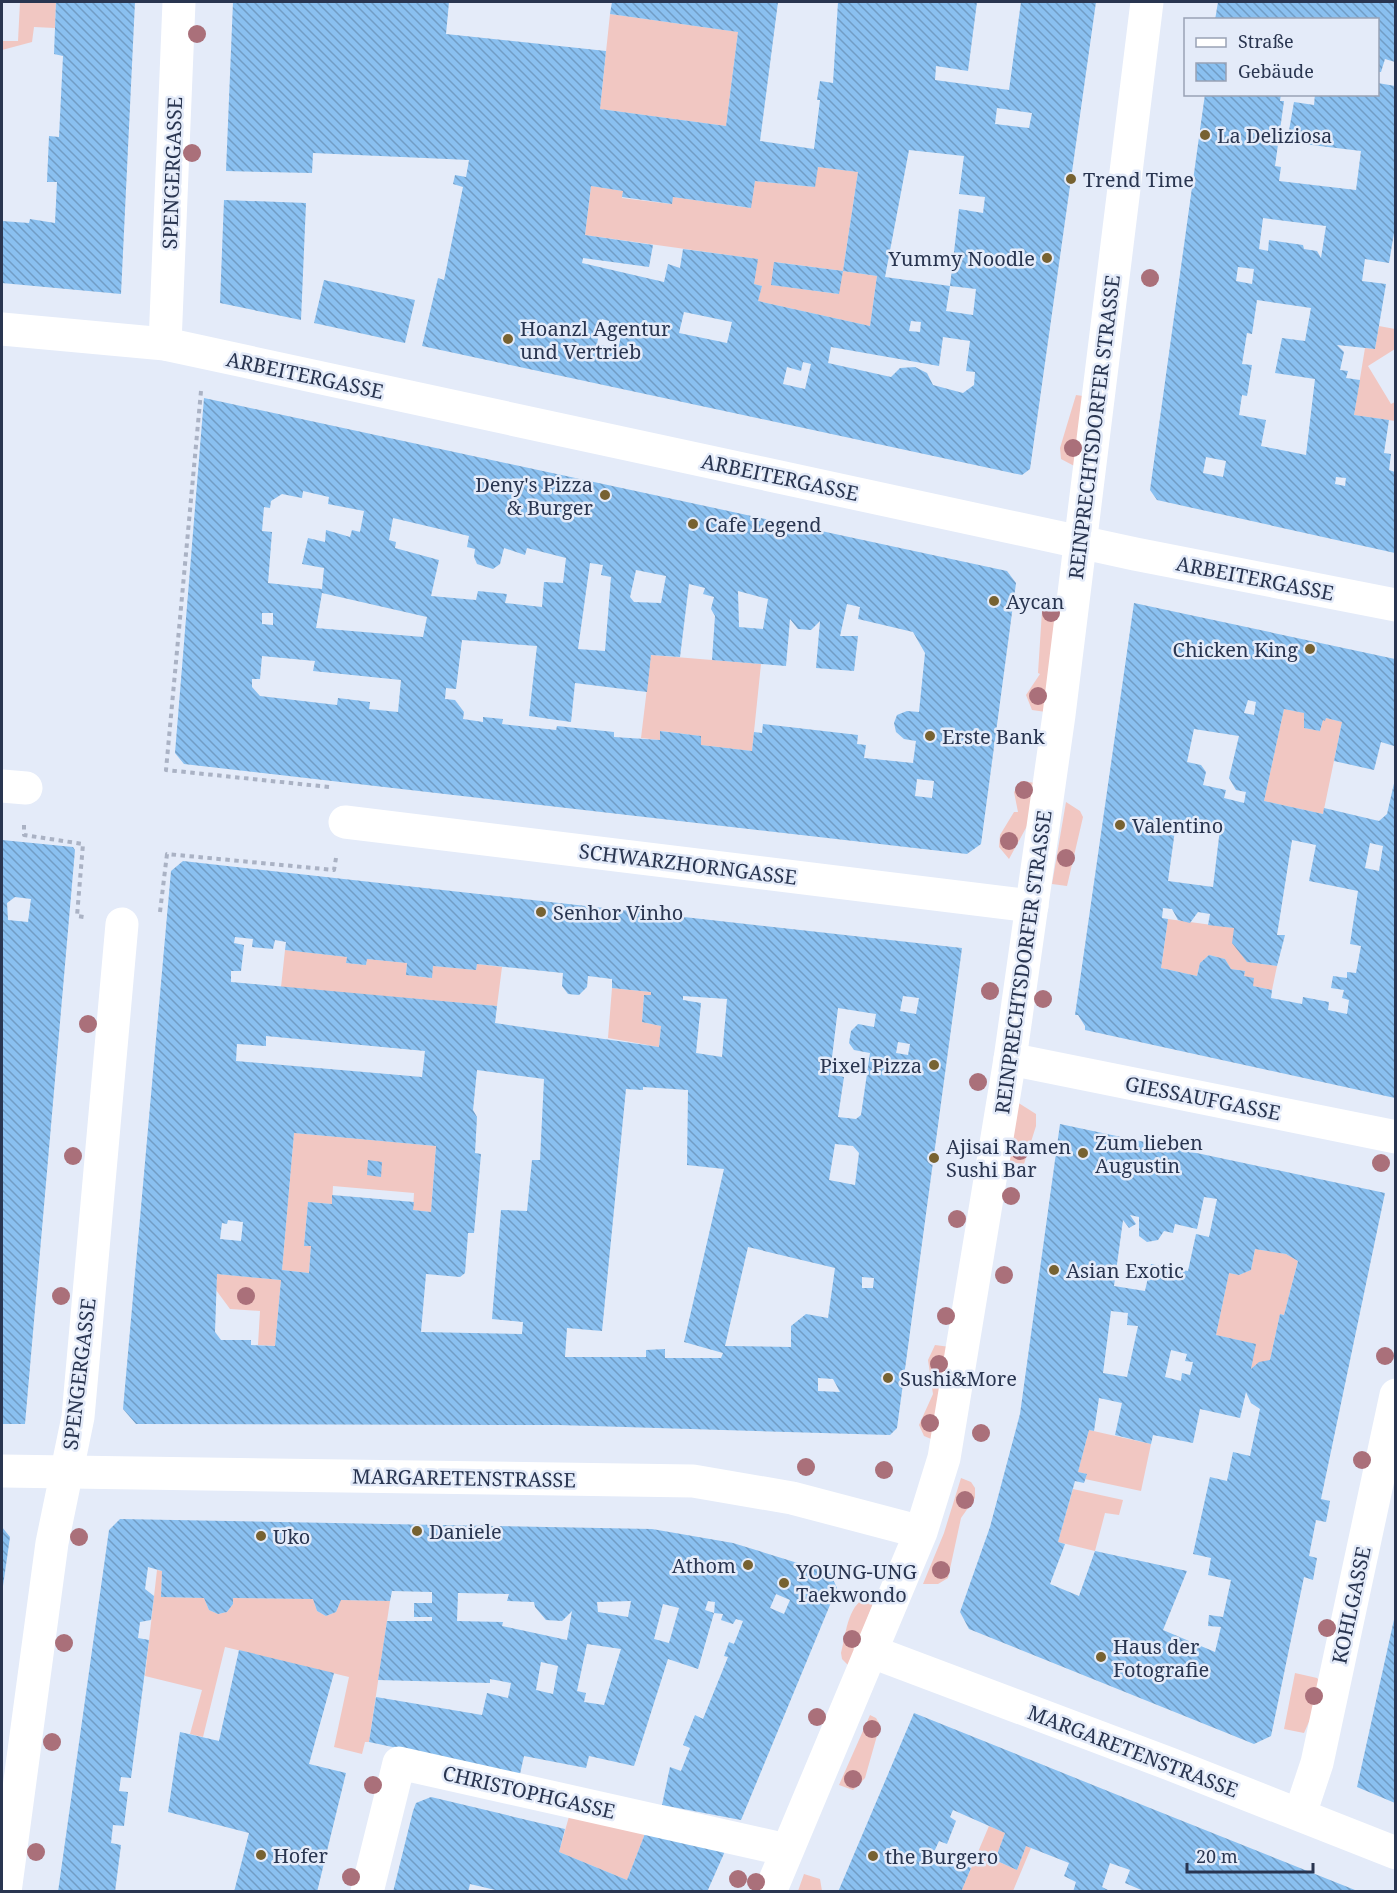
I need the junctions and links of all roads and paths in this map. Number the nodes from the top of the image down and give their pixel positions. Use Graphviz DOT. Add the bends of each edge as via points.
graph roads {
  1 [pos="179,2"];
  2 [pos="1147,2"];
  3 [pos="2,329"];
  4 [pos="165,344"];
  5 [pos="211,393"];
  6 [pos="1081,542"];
  7 [pos="1395,605"];
  8 [pos="14,787"];
  9 [pos="345,822"];
  10 [pos="1032,906"];
  11 [pos="122,924"];
  12 [pos="1010,1059"];
  13 [pos="1395,1137"];
  14 [pos="1395,1395"];
  15 [pos="2,1472"];
  16 [pos="66,1473"];
  17 [pos="921,1532"];
  18 [pos="870,1651"];
  19 [pos="1300,1814"];
  20 [pos="788,1850"];
  21 [pos="1395,1853"];
  22 [pos="5,1892"];
  23 [pos="367,1892"];
  24 [pos="770,1892"];
  1 -- 4 [label="street, SPENGERGASSE"];
  2 -- 6 [label="street, REINPRECHTSDORFER STRASSE"];
  3 -- 4 [label="street, ARBEITERGASSE"];
  4 -- 6 [label="street, ARBEITERGASSE"];
  5 -- 9 [label="path" via="200,391 166,770 350,789"];
  6 -- 7 [label="street, ARBEITERGASSE"];
  6 -- 10 [label="street, REINPRECHTSDORFER STRASSE"];
  8 -- 11 [label="path" via="24,835 83,844 77,916"];
  9 -- 10 [label="street, SCHWARZHORNGASSE"];
  9 -- 11 [label="path" via="334,870 167,854 158,928"];
  10 -- 12 [label="street, REINPRECHTSDORFER STRASSE"];
  11 -- 16 [label="street, SPENGERGASSE" via="78,1417"];
  12 -- 13 [label="street, GIESSAUFGASSE"];
  12 -- 17 [label="street, REINPRECHTSDORFER STRASSE" via="944,1458"];
  14 -- 19 [label="street, KOHLGASSE" via="1317,1763"];
  15 -- 16 [label="street, MARGARETENSTRASSE"];
  16 -- 17 [label="street, MARGARETENSTRASSE" via="693,1481 792,1498"];
  16 -- 22 [label="street, SPENGERGASSE" via="52,1543"];
  17 -- 18 [label="street, REINPRECHTSDORFER STRASSE"];
  18 -- 19 [label="street, MARGARETENSTRASSE"];
  18 -- 20 [label="street, REINPRECHTSDORFER STRASSE"];
  19 -- 21 [label="street, MARGARETENSTRASSE"];
  20 -- 23 [label="street, CHRISTOPHGASSE" via="399,1763"];
  20 -- 24 [label="street, REINPRECHTSDORFER STRASSE"];
}
